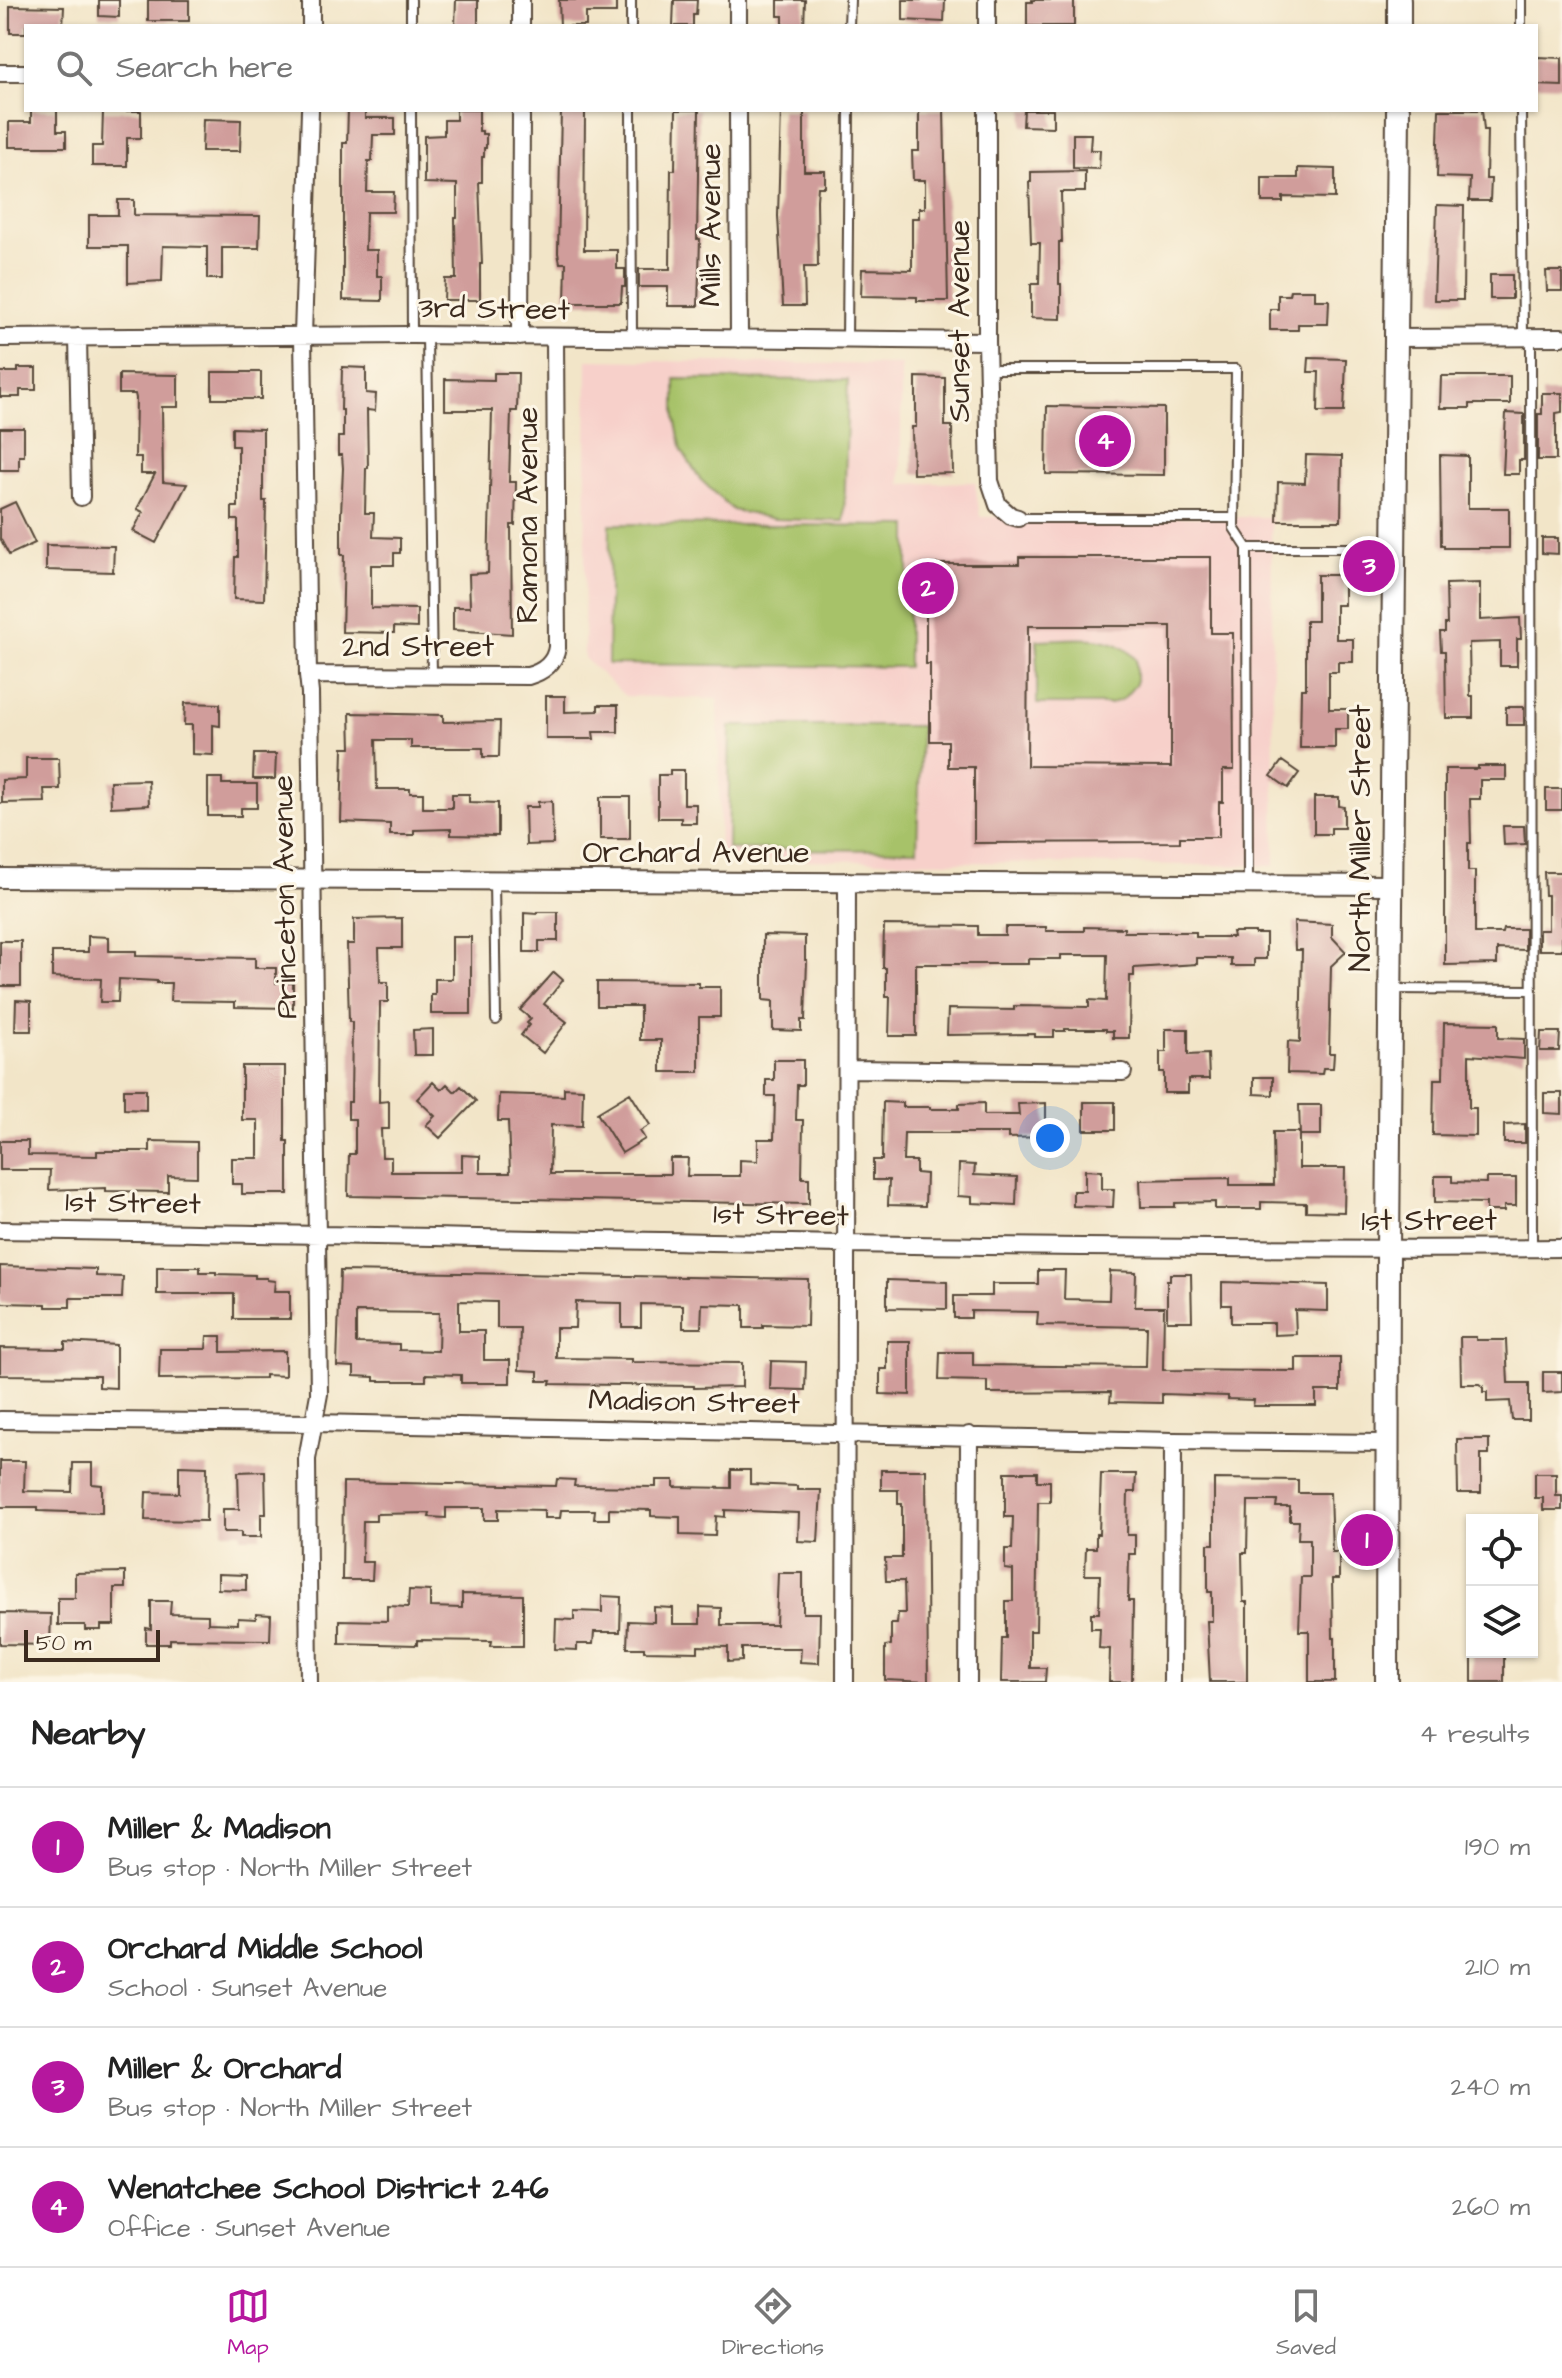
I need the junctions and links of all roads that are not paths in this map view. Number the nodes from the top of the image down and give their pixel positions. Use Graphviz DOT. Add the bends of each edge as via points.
graph roads {
  1 [pos="311,0"];
  2 [pos="411,0"];
  3 [pos="521,0"];
  4 [pos="631,0"];
  5 [pos="738,0"];
  6 [pos="850,0"];
  7 [pos="987,0"];
  8 [pos="1399,0"];
  9 [pos="1521,0"];
  10 [pos="311,24"];
  11 [pos="411,24"];
  12 [pos="521,24"];
  13 [pos="631,24"];
  14 [pos="738,24"];
  15 [pos="849,24"];
  16 [pos="987,24"];
  17 [pos="1399,24"];
  18 [pos="1521,24"];
  19 [pos="0,73"];
  20 [pos="24,73"];
  21 [pos="310,112"];
  22 [pos="411,112"];
  23 [pos="521,112"];
  24 [pos="631,112"];
  25 [pos="738,112"];
  26 [pos="849,112"];
  27 [pos="987,112"];
  28 [pos="1398,112"];
  29 [pos="1521,112"];
  30 [pos="303,336"];
  31 [pos="420,336"];
  32 [pos="78,337"];
  33 [pos="520,337"];
  34 [pos="1562,337"];
  35 [pos="0,338"];
  36 [pos="555,338"];
  37 [pos="632,338"];
  38 [pos="1395,338"];
  39 [pos="1527,338"];
  40 [pos="739,339"];
  41 [pos="847,341"];
  42 [pos="987,341"];
  43 [pos="987,369"];
  44 [pos="81,497"];
  45 [pos="1018,518"];
  46 [pos="1234,518"];
  47 [pos="1247,548"];
  48 [pos="1393,548"];
  49 [pos="308,675"];
  50 [pos="432,675"];
  51 [pos="528,676"];
  52 [pos="0,878"];
  53 [pos="313,880"];
  54 [pos="494,881"];
  55 [pos="847,881"];
  56 [pos="1248,884"];
  57 [pos="1391,885"];
  58 [pos="1390,989"];
  59 [pos="1532,990"];
  60 [pos="496,1020"];
  61 [pos="847,1069"];
  62 [pos="1123,1072"];
  63 [pos="0,1230"];
  64 [pos="318,1234"];
  65 [pos="845,1244"];
  66 [pos="1562,1248"];
  67 [pos="1532,1249"];
  68 [pos="1388,1250"];
  69 [pos="0,1420"];
  70 [pos="314,1423"];
  71 [pos="844,1432"];
  72 [pos="969,1435"];
  73 [pos="1173,1441"];
  74 [pos="1387,1443"];
  75 [pos="309,1682"];
  76 [pos="845,1682"];
  77 [pos="968,1682"];
  78 [pos="1172,1682"];
  79 [pos="1387,1682"];
  1 -- 10 [label="street"];
  2 -- 11 [label="lane"];
  3 -- 12 [label="street"];
  4 -- 13 [label="lane"];
  5 -- 14 [label="street"];
  6 -- 15 [label="lane"];
  7 -- 16 [label="street"];
  8 -- 17 [label="main road"];
  9 -- 18 [label="lane"];
  19 -- 20 [label="street"];
  21 -- 30 [label="street, Princeton Avenue"];
  22 -- 31 [label="lane"];
  23 -- 33 [label="street"];
  24 -- 37 [label="lane"];
  25 -- 40 [label="street, Mills Avenue"];
  26 -- 41 [label="lane"];
  27 -- 42 [label="street, Sunset Avenue"];
  28 -- 38 [label="main road, North Miller Street"];
  29 -- 39 [label="lane"];
  30 -- 31 [label="street, 3rd Street"];
  30 -- 32 [label="street, 3rd Street"];
  30 -- 49 [label="street, Princeton Avenue"];
  31 -- 33 [label="street, 3rd Street"];
  31 -- 50 [label="lane"];
  32 -- 35 [label="street, 3rd Street"];
  32 -- 44 [label="street"];
  33 -- 36 [label="street, 3rd Street"];
  34 -- 39 [label="street"];
  36 -- 37 [label="street, 3rd Street"];
  36 -- 51 [label="street, Ramona Avenue" via="557,647 552,662"];
  37 -- 40 [label="street, 3rd Street"];
  38 -- 39 [label="street"];
  38 -- 48 [label="main road, North Miller Street"];
  39 -- 59 [label="lane"];
  40 -- 41 [label="street, 3rd Street"];
  41 -- 42 [label="street, 3rd Street"];
  42 -- 43 [label="street, Sunset Avenue"];
  43 -- 45 [label="street, Sunset Avenue" via="990,481 998,505"];
  43 -- 46 [label="lane" via="1236,369"];
  45 -- 46 [label="lane"];
  46 -- 47 [label="lane"];
  47 -- 48 [label="lane"];
  47 -- 56 [label="lane"];
  48 -- 57 [label="main road, North Miller Street"];
  49 -- 50 [label="street, 2nd Street"];
  49 -- 53 [label="street, Princeton Avenue"];
  50 -- 51 [label="street, 2nd Street"];
  52 -- 53 [label="street, Orchard Avenue"];
  53 -- 54 [label="street, Orchard Avenue"];
  53 -- 64 [label="street, Princeton Avenue"];
  54 -- 55 [label="street, Orchard Avenue"];
  54 -- 60 [label="lane"];
  55 -- 56 [label="street, Orchard Avenue"];
  55 -- 61 [label="street"];
  56 -- 57 [label="street, Orchard Avenue"];
  57 -- 58 [label="main road, North Miller Street"];
  58 -- 59 [label="lane"];
  58 -- 68 [label="main road, North Miller Street"];
  59 -- 67 [label="lane"];
  61 -- 62 [label="street"];
  61 -- 65 [label="street"];
  63 -- 64 [label="street, 1st Street"];
  64 -- 65 [label="street, 1st Street"];
  64 -- 70 [label="street, Princeton Avenue" via="319,1394"];
  65 -- 68 [label="street, 1st Street"];
  65 -- 71 [label="street"];
  66 -- 67 [label="street, 1st Street"];
  67 -- 68 [label="street, 1st Street"];
  68 -- 74 [label="main road, North Miller Street"];
  69 -- 70 [label="street, Madison Street"];
  70 -- 71 [label="street, Madison Street"];
  70 -- 75 [label="street, Princeton Avenue" via="307,1459"];
  71 -- 72 [label="street, Madison Street"];
  71 -- 76 [label="street"];
  72 -- 73 [label="street, Madison Street"];
  72 -- 77 [label="street"];
  73 -- 74 [label="street, Madison Street"];
  73 -- 78 [label="street"];
  74 -- 79 [label="main road, North Miller Street"];
}
